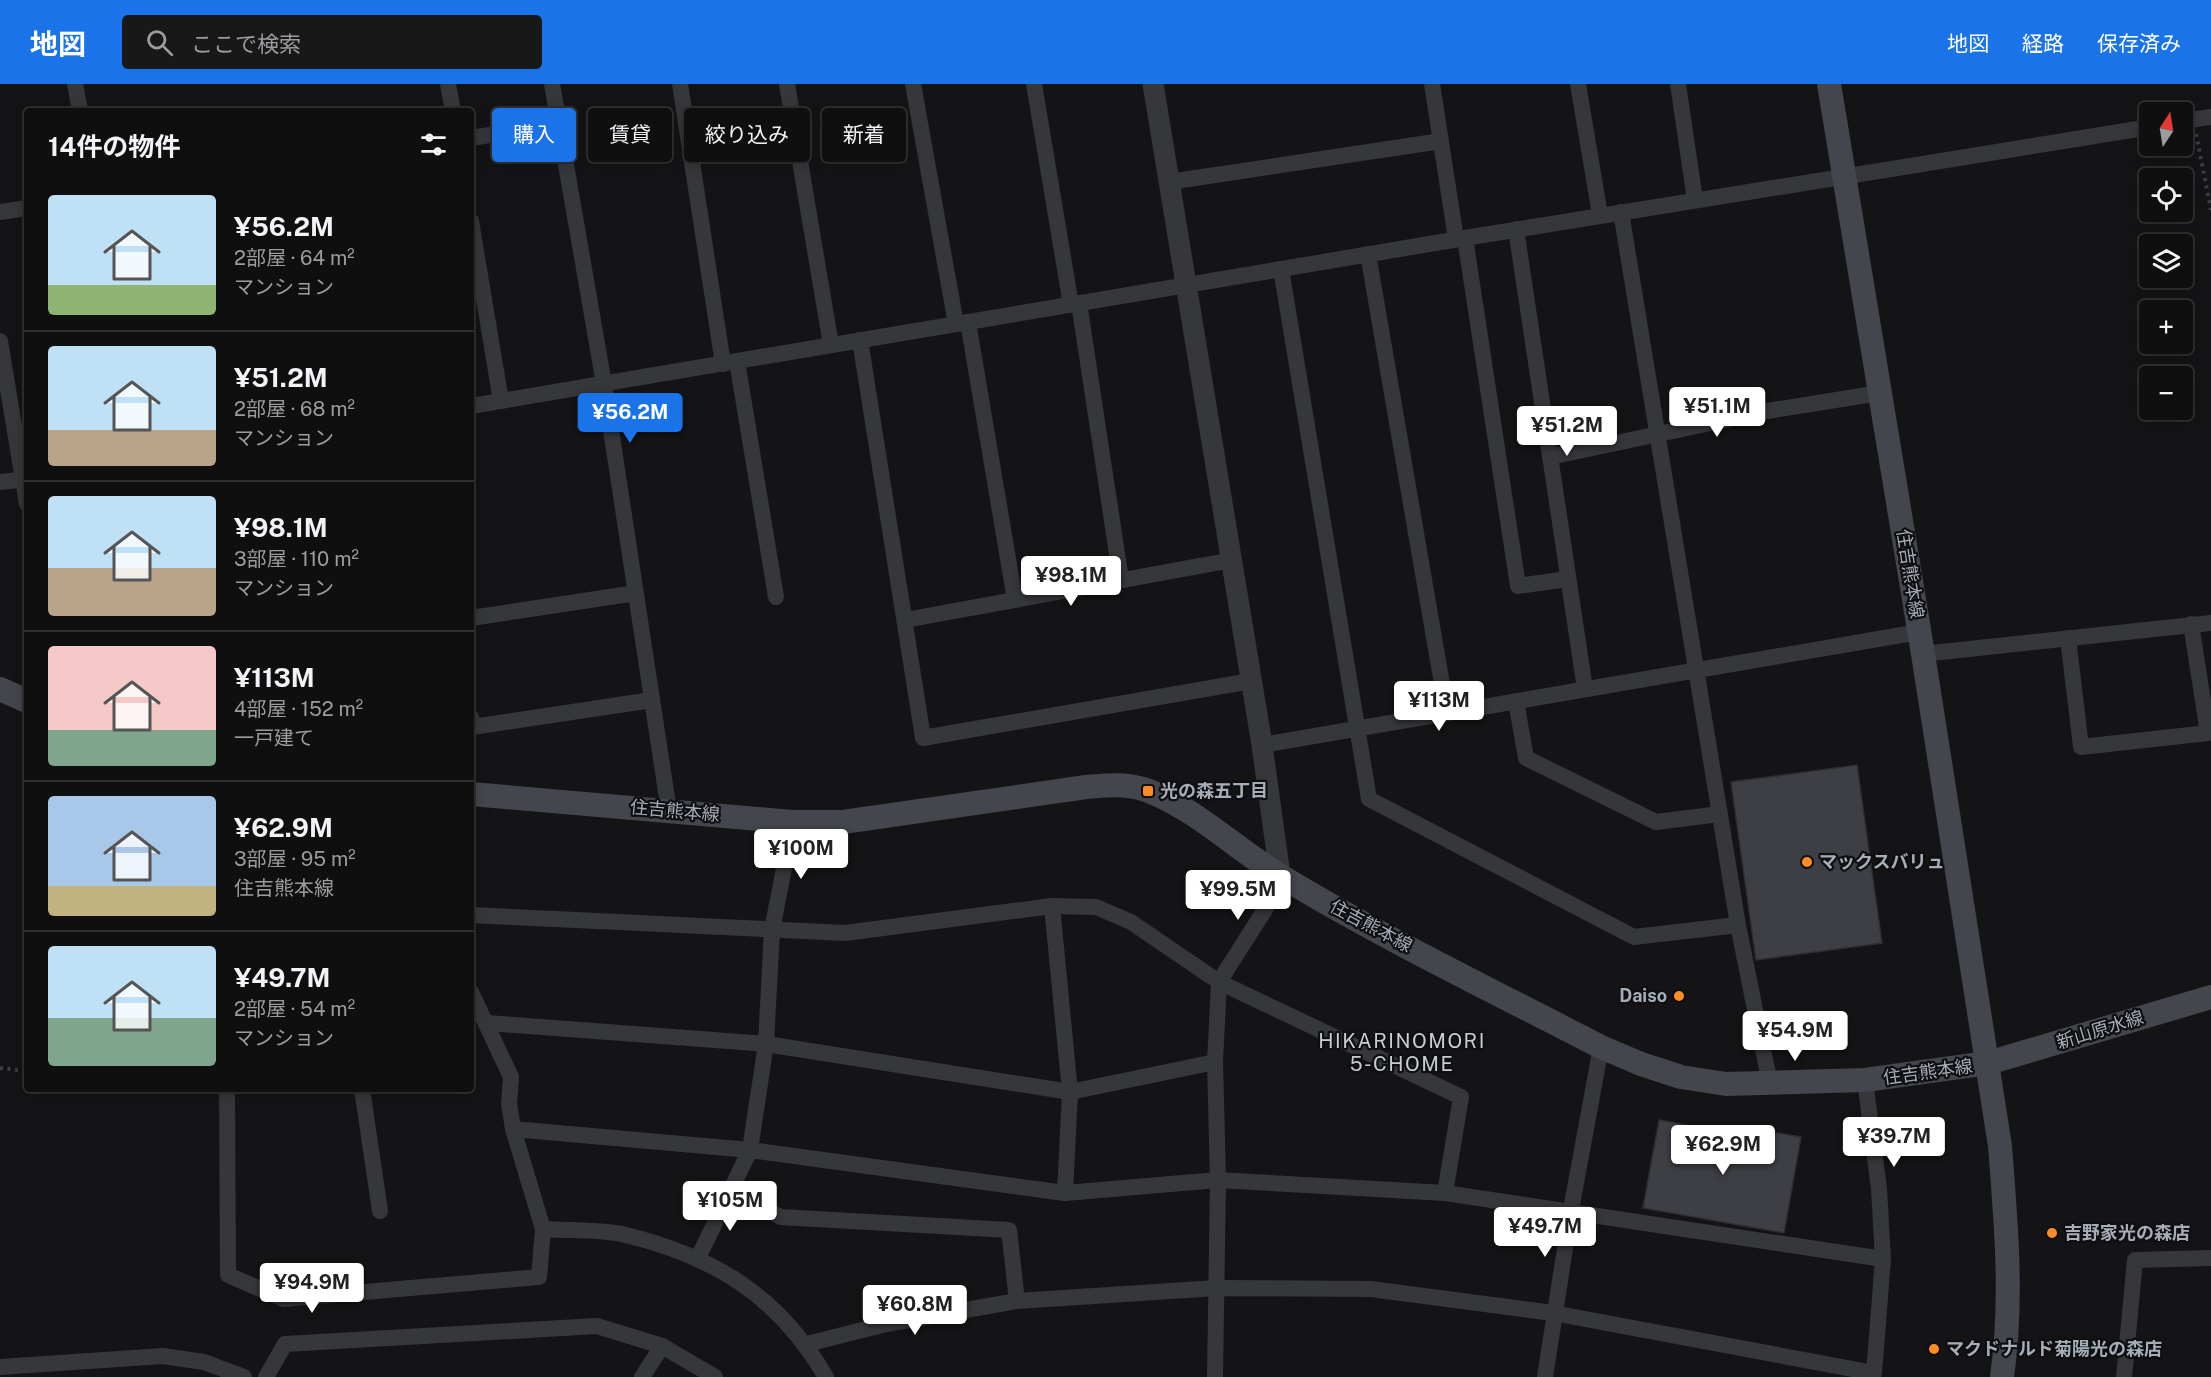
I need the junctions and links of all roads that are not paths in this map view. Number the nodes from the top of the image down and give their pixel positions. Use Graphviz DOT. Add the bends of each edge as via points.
graph roads {
  1 [pos="75,84"];
  2 [pos="448,84"];
  3 [pos="552,84"];
  4 [pos="680,84"];
  5 [pos="788,84"];
  6 [pos="913,84"];
  7 [pos="1034,84"];
  8 [pos="1153,84"];
  9 [pos="1432,84"];
  10 [pos="1578,84"];
  11 [pos="1678,84"];
  12 [pos="1830,84"];
  13 [pos="79,108"];
  14 [pos="452,108"];
  15 [pos="556,108"];
  16 [pos="2211,117"];
  17 [pos="2193,119"];
  18 [pos="2139,129"];
  19 [pos="492,135"];
  20 [pos="474,138"];
  21 [pos="1441,141"];
  22 [pos="565,162"];
  23 [pos="1845,177"];
  24 [pos="1169,182"];
  25 [pos="1695,200"];
  26 [pos="24,208"];
  27 [pos="0,212"];
  28 [pos="1621,212"];
  29 [pos="1600,215"];
  30 [pos="1516,229"];
  31 [pos="1460,238"];
  32 [pos="1368,254"];
  33 [pos="1281,269"];
  34 [pos="475,272"];
  35 [pos="1186,285"];
  36 [pos="1075,304"];
  37 [pos="962,323"];
  38 [pos="860,340"];
  39 [pos="0,341"];
  40 [pos="831,345"];
  41 [pos="730,362"];
  42 [pos="604,384"];
  43 [pos="1880,393"];
  44 [pos="501,401"];
  45 [pos="474,406"];
  46 [pos="1657,433"];
  47 [pos="1550,457"];
  48 [pos="24,473"];
  49 [pos="24,479"];
  50 [pos="0,482"];
  51 [pos="1232,560"];
  52 [pos="1568,579"];
  53 [pos="1121,580"];
  54 [pos="636,593"];
  55 [pos="776,597"];
  56 [pos="1015,600"];
  57 [pos="474,618"];
  58 [pos="904,620"];
  59 [pos="2211,622"];
  60 [pos="2191,624"];
  61 [pos="2068,639"];
  62 [pos="1921,643"];
  63 [pos="1698,670"];
  64 [pos="1251,681"];
  65 [pos="0,689"];
  66 [pos="1585,689"];
  67 [pos="24,700"];
  68 [pos="652,700"];
  69 [pos="1516,701"];
  70 [pos="1447,713"];
  71 [pos="474,727"];
  72 [pos="1357,728"];
  73 [pos="1262,745"];
  74 [pos="474,794"];
  75 [pos="669,811"];
  76 [pos="1720,814"];
  77 [pos="793,822"];
  78 [pos="1283,876"];
  79 [pos="1052,906"];
  80 [pos="474,915"];
  81 [pos="1738,924"];
  82 [pos="772,930"];
  83 [pos="1219,982"];
  84 [pos="474,997"];
  85 [pos="2211,997"];
  86 [pos="488,1023"];
  87 [pos="766,1044"];
  88 [pos="1601,1047"];
  89 [pos="1215,1062"];
  90 [pos="1988,1064"];
  91 [pos="1865,1080"];
  92 [pos="1770,1084"];
  93 [pos="227,1092"];
  94 [pos="362,1092"];
  95 [pos="1070,1092"];
  96 [pos="513,1129"];
  97 [pos="750,1150"];
  98 [pos="1218,1180"];
  99 [pos="730,1192"];
  100 [pos="1065,1193"];
  101 [pos="1445,1193"];
  102 [pos="1571,1210"];
  103 [pos="380,1211"];
  104 [pos="543,1229"];
  105 [pos="698,1258"];
  106 [pos="1883,1258"];
  107 [pos="2211,1258"];
  108 [pos="1217,1288"];
  109 [pos="1017,1301"];
  110 [pos="1553,1313"];
  111 [pos="807,1344"];
  112 [pos="662,1346"];
  113 [pos="0,1367"];
  114 [pos="244,1377"];
  115 [pos="266,1377"];
  116 [pos="642,1377"];
  117 [pos="715,1377"];
  118 [pos="826,1377"];
  119 [pos="1215,1377"];
  120 [pos="1545,1377"];
  121 [pos="2002,1377"];
  122 [pos="2124,1377"];
  1 -- 13 [label="street"];
  2 -- 14 [label="street"];
  3 -- 15 [label="street"];
  4 -- 41 [label="street"];
  5 -- 40 [label="street"];
  6 -- 37 [label="street"];
  7 -- 36 [label="street"];
  8 -- 24 [label="street"];
  9 -- 21 [label="street"];
  10 -- 29 [label="street"];
  11 -- 25 [label="street"];
  12 -- 23 [label="main road, 住吉熊本線"];
  16 -- 17 [label="street"];
  18 -- 23 [label="street"];
  19 -- 20 [label="street"];
  21 -- 24 [label="street"];
  21 -- 31 [label="street"];
  22 -- 42 [label="street"];
  23 -- 25 [label="street"];
  23 -- 43 [label="main road, 住吉熊本線"];
  24 -- 35 [label="street"];
  25 -- 28 [label="street"];
  26 -- 27 [label="street"];
  28 -- 29 [label="street"];
  28 -- 46 [label="street"];
  29 -- 30 [label="street"];
  30 -- 31 [label="street"];
  30 -- 47 [label="street"];
  31 -- 32 [label="street"];
  31 -- 52 [label="street" via="1518,586"];
  32 -- 33 [label="street"];
  32 -- 70 [label="street"];
  33 -- 35 [label="street"];
  33 -- 72 [label="street"];
  34 -- 44 [label="street"];
  35 -- 36 [label="street"];
  35 -- 51 [label="street"];
  36 -- 37 [label="street"];
  36 -- 53 [label="street"];
  37 -- 38 [label="street"];
  37 -- 56 [label="street"];
  38 -- 40 [label="street"];
  38 -- 58 [label="street"];
  39 -- 48 [label="street"];
  40 -- 41 [label="street"];
  41 -- 42 [label="street"];
  41 -- 55 [label="street"];
  42 -- 44 [label="street"];
  42 -- 54 [label="street"];
  43 -- 46 [label="street"];
  43 -- 62 [label="main road, 住吉熊本線"];
  44 -- 45 [label="street"];
  46 -- 47 [label="street"];
  46 -- 63 [label="street"];
  47 -- 52 [label="street"];
  49 -- 50 [label="street"];
  51 -- 53 [label="street"];
  51 -- 64 [label="street"];
  52 -- 66 [label="street"];
  53 -- 56 [label="street"];
  54 -- 57 [label="street"];
  54 -- 68 [label="street"];
  56 -- 58 [label="street"];
  58 -- 64 [label="street" via="923,738"];
  59 -- 60 [label="street"];
  60 -- 61 [label="street"];
  60 -- 61 [label="street" via="2208,733 2081,747"];
  61 -- 62 [label="street"];
  62 -- 63 [label="street"];
  62 -- 90 [label="main road, 住吉熊本線"];
  63 -- 66 [label="street"];
  63 -- 76 [label="street"];
  64 -- 73 [label="street"];
  65 -- 67 [label="main road"];
  66 -- 69 [label="street"];
  68 -- 71 [label="street"];
  68 -- 75 [label="street"];
  69 -- 70 [label="street"];
  69 -- 76 [label="street" via="1526,758 1656,822"];
  70 -- 72 [label="street"];
  72 -- 73 [label="street"];
  72 -- 81 [label="street" via="1369,799 1634,937"];
  73 -- 78 [label="street"];
  74 -- 75 [label="main road, 住吉熊本線"];
  75 -- 77 [label="main road, 住吉熊本線"];
  76 -- 81 [label="street"];
  77 -- 78 [label="main road, 住吉熊本線" via="843,822 1118,784 1148,790 1185,810"];
  77 -- 82 [label="street"];
  78 -- 83 [label="street"];
  78 -- 88 [label="main road, 住吉熊本線"];
  79 -- 82 [label="street" via="845,933"];
  79 -- 83 [label="street" via="1096,907 1131,922"];
  79 -- 95 [label="street"];
  80 -- 82 [label="street"];
  81 -- 92 [label="street"];
  82 -- 87 [label="street"];
  83 -- 89 [label="street"];
  83 -- 101 [label="street" via="1461,1097"];
  84 -- 86 [label="street"];
  85 -- 90 [label="main road, 新山原水線"];
  86 -- 87 [label="street"];
  86 -- 96 [label="street" via="512,1077 509,1103"];
  87 -- 95 [label="street"];
  87 -- 97 [label="street"];
  88 -- 92 [label="main road, 住吉熊本線" via="1681,1077 1726,1084"];
  88 -- 102 [label="street"];
  89 -- 95 [label="street"];
  89 -- 98 [label="street"];
  90 -- 91 [label="main road, 住吉熊本線"];
  90 -- 121 [label="main road, 住吉熊本線" via="2006,1217"];
  91 -- 92 [label="main road, 住吉熊本線"];
  91 -- 106 [label="street"];
  93 -- 104 [label="street" via="228,1275 283,1299 539,1277"];
  94 -- 103 [label="street"];
  95 -- 100 [label="street"];
  96 -- 97 [label="street"];
  96 -- 104 [label="street"];
  97 -- 99 [label="street"];
  97 -- 100 [label="street"];
  98 -- 100 [label="street"];
  98 -- 101 [label="street"];
  98 -- 108 [label="street"];
  99 -- 105 [label="street"];
  99 -- 109 [label="street" via="781,1216 1009,1230"];
  101 -- 102 [label="street"];
  102 -- 106 [label="street"];
  102 -- 110 [label="street"];
  104 -- 105 [label="street" via="624,1234"];
  105 -- 111 [label="street" via="739,1279 777,1311"];
  106 -- 110 [label="street" via="1874,1373"];
  107 -- 122 [label="street" via="2135,1260"];
  108 -- 109 [label="street"];
  108 -- 110 [label="street" via="1371,1289"];
  108 -- 119 [label="street"];
  109 -- 111 [label="street" via="886,1324"];
  110 -- 120 [label="street"];
  111 -- 118 [label="street"];
  112 -- 115 [label="street" via="597,1326 285,1344"];
  112 -- 116 [label="street"];
  112 -- 117 [label="street"];
  113 -- 114 [label="street" via="163,1356 204,1362"];
}
